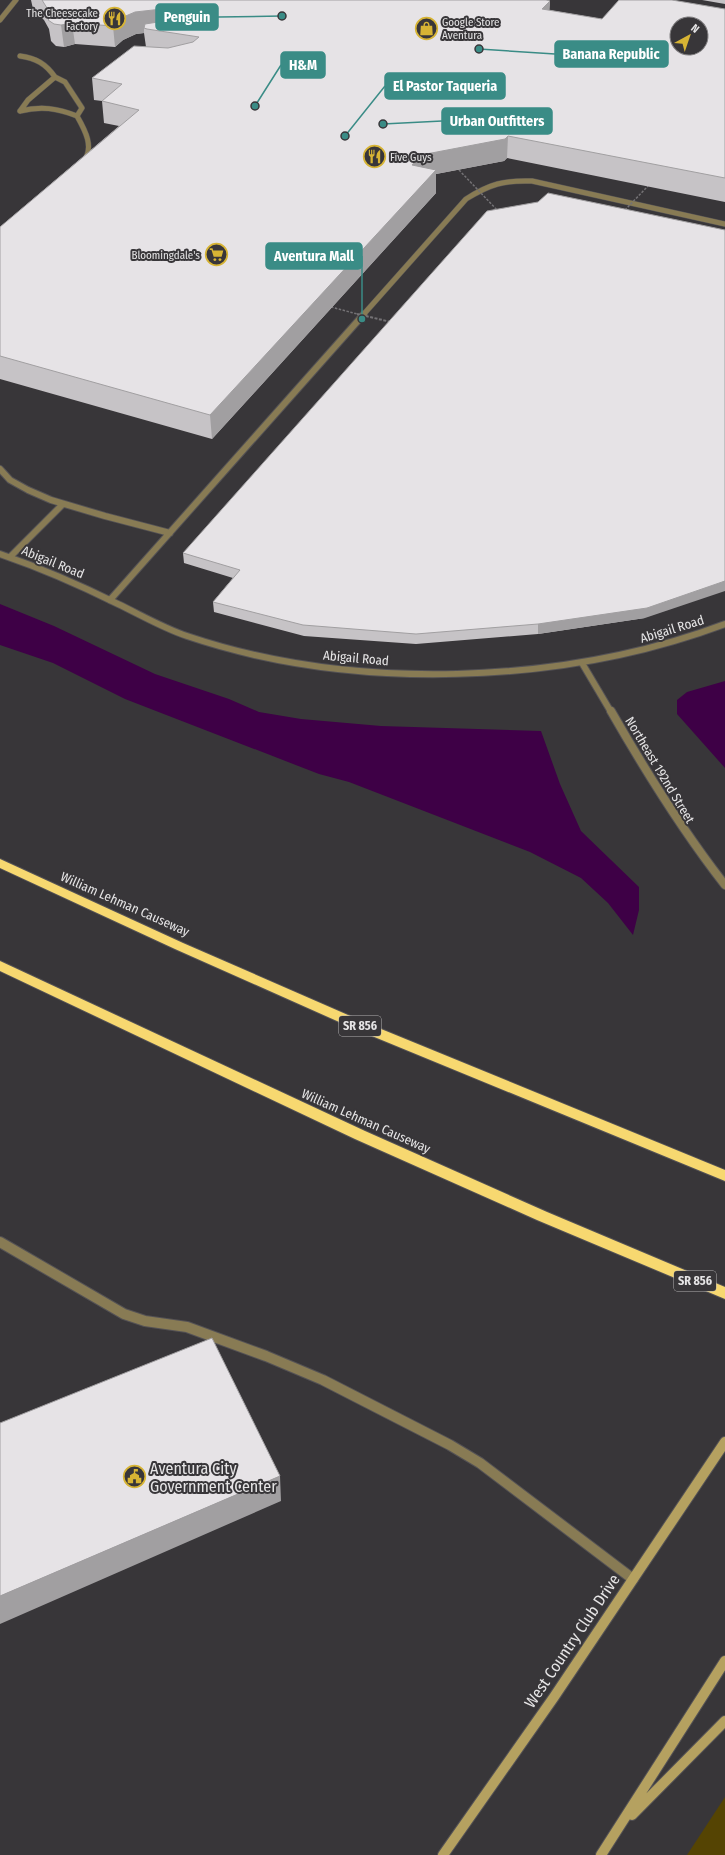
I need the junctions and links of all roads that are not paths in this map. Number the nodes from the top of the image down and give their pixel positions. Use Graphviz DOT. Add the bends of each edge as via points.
graph roads {
  1 [pos="16,0"];
  2 [pos="0,20"];
  3 [pos="20,56"];
  4 [pos="55,78"];
  5 [pos="77,116"];
  6 [pos="81,164"];
  7 [pos="725,224"];
  8 [pos="0,469"];
  9 [pos="64,504"];
  10 [pos="170,534"];
  11 [pos="0,554"];
  12 [pos="10,557"];
  13 [pos="110,600"];
  14 [pos="725,624"];
  15 [pos="582,663"];
  16 [pos="0,863"];
  17 [pos="725,885"];
  18 [pos="0,966"];
  19 [pos="725,1176"];
  20 [pos="0,1242"];
  21 [pos="725,1293"];
  22 [pos="725,1442"];
  23 [pos="633,1580"];
  24 [pos="725,1661"];
  25 [pos="725,1721"];
  26 [pos="620,1827"];
  27 [pos="443,1855"];
  28 [pos="601,1855"];
  1 -- 2 [label="street"];
  3 -- 4 [label="street" via="44,63"];
  4 -- 5 [label="street" via="65,82 82,108"];
  4 -- 5 [label="street" via="28,100 20,111 45,107"];
  5 -- 6 [label="street" via="86,132 88,150"];
  7 -- 10 [label="street" via="532,182 510,180 486,186 466,199"];
  8 -- 9 [label="street" via="9,480 20,487"];
  9 -- 10 [label="street"];
  9 -- 12 [label="street"];
  10 -- 13 [label="street"];
  11 -- 12 [label="street, Abigail Road"];
  12 -- 13 [label="street, Abigail Road"];
  13 -- 15 [label="street, Abigail Road" via="193,638 244,652 314,666 423,674 547,668"];
  14 -- 15 [label="street, Abigail Road" via="655,648"];
  15 -- 17 [label="street, Northeast 192nd Street" via="640,763 687,837"];
  16 -- 19 [label="highway, William Lehman Causeway / SR 856" via="158,937 365,1028"];
  18 -- 21 [label="highway, William Lehman Causeway / SR 856" via="321,1117"];
  20 -- 23 [label="street" via="124,1314 145,1321 187,1327 266,1356 323,1380 450,1445 480,1463"];
  22 -- 23 [label="street, West Country Club Drive"];
  23 -- 27 [label="street, West Country Club Drive"];
  24 -- 26 [label="street"];
  25 -- 26 [label="street"];
  26 -- 28 [label="street"];
}
